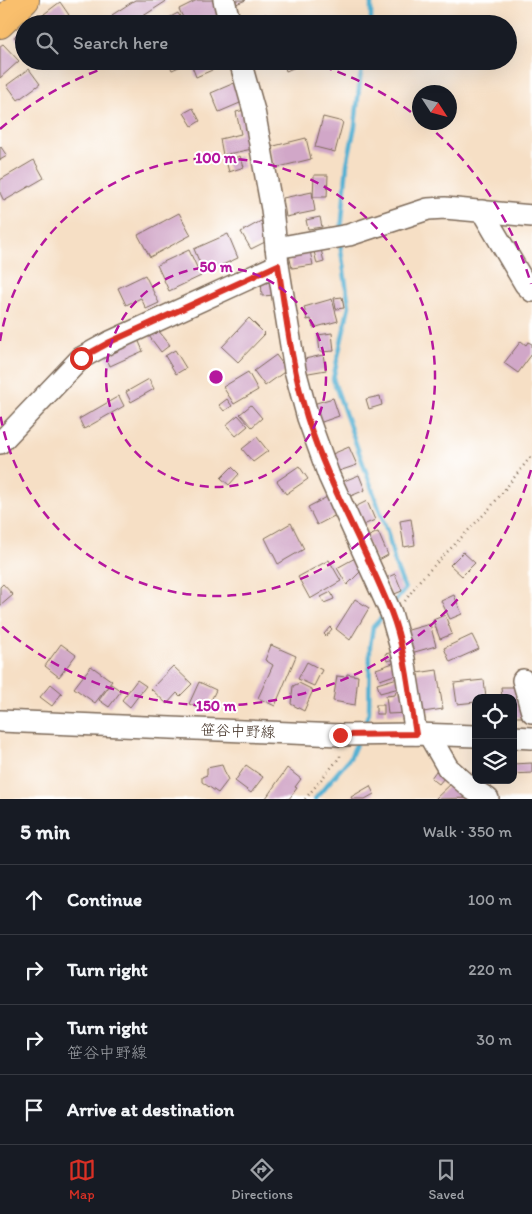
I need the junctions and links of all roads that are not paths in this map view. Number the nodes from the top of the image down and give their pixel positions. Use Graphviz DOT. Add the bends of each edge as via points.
graph roads {
  1 [pos="25,0"];
  2 [pos="224,0"];
  3 [pos="228,15"];
  4 [pos="0,24"];
  5 [pos="243,70"];
  6 [pos="482,211"];
  7 [pos="532,216"];
  8 [pos="277,257"];
  9 [pos="532,291"];
  10 [pos="0,443"];
  11 [pos="523,680"];
  12 [pos="532,712"];
  13 [pos="0,720"];
  14 [pos="422,734"];
  15 [pos="472,736"];
  16 [pos="517,738"];
  17 [pos="532,738"];
  18 [pos="488,799"];
  1 -- 4 [label="main road"];
  2 -- 3 [label="street"];
  5 -- 8 [label="street" via="254,111 272,209"];
  6 -- 7 [label="street"];
  6 -- 8 [label="street" via="428,209"];
  6 -- 9 [label="street"];
  8 -- 10 [label="street" via="81,358"];
  8 -- 14 [label="street" via="295,370 308,418 328,476 390,611"];
  11 -- 12 [label="street"];
  13 -- 14 [label="street, 笹谷中野線" via="372,736"];
  14 -- 15 [label="street, 笹谷中野線"];
  14 -- 18 [label="street" via="448,768"];
  16 -- 17 [label="street"];
}
